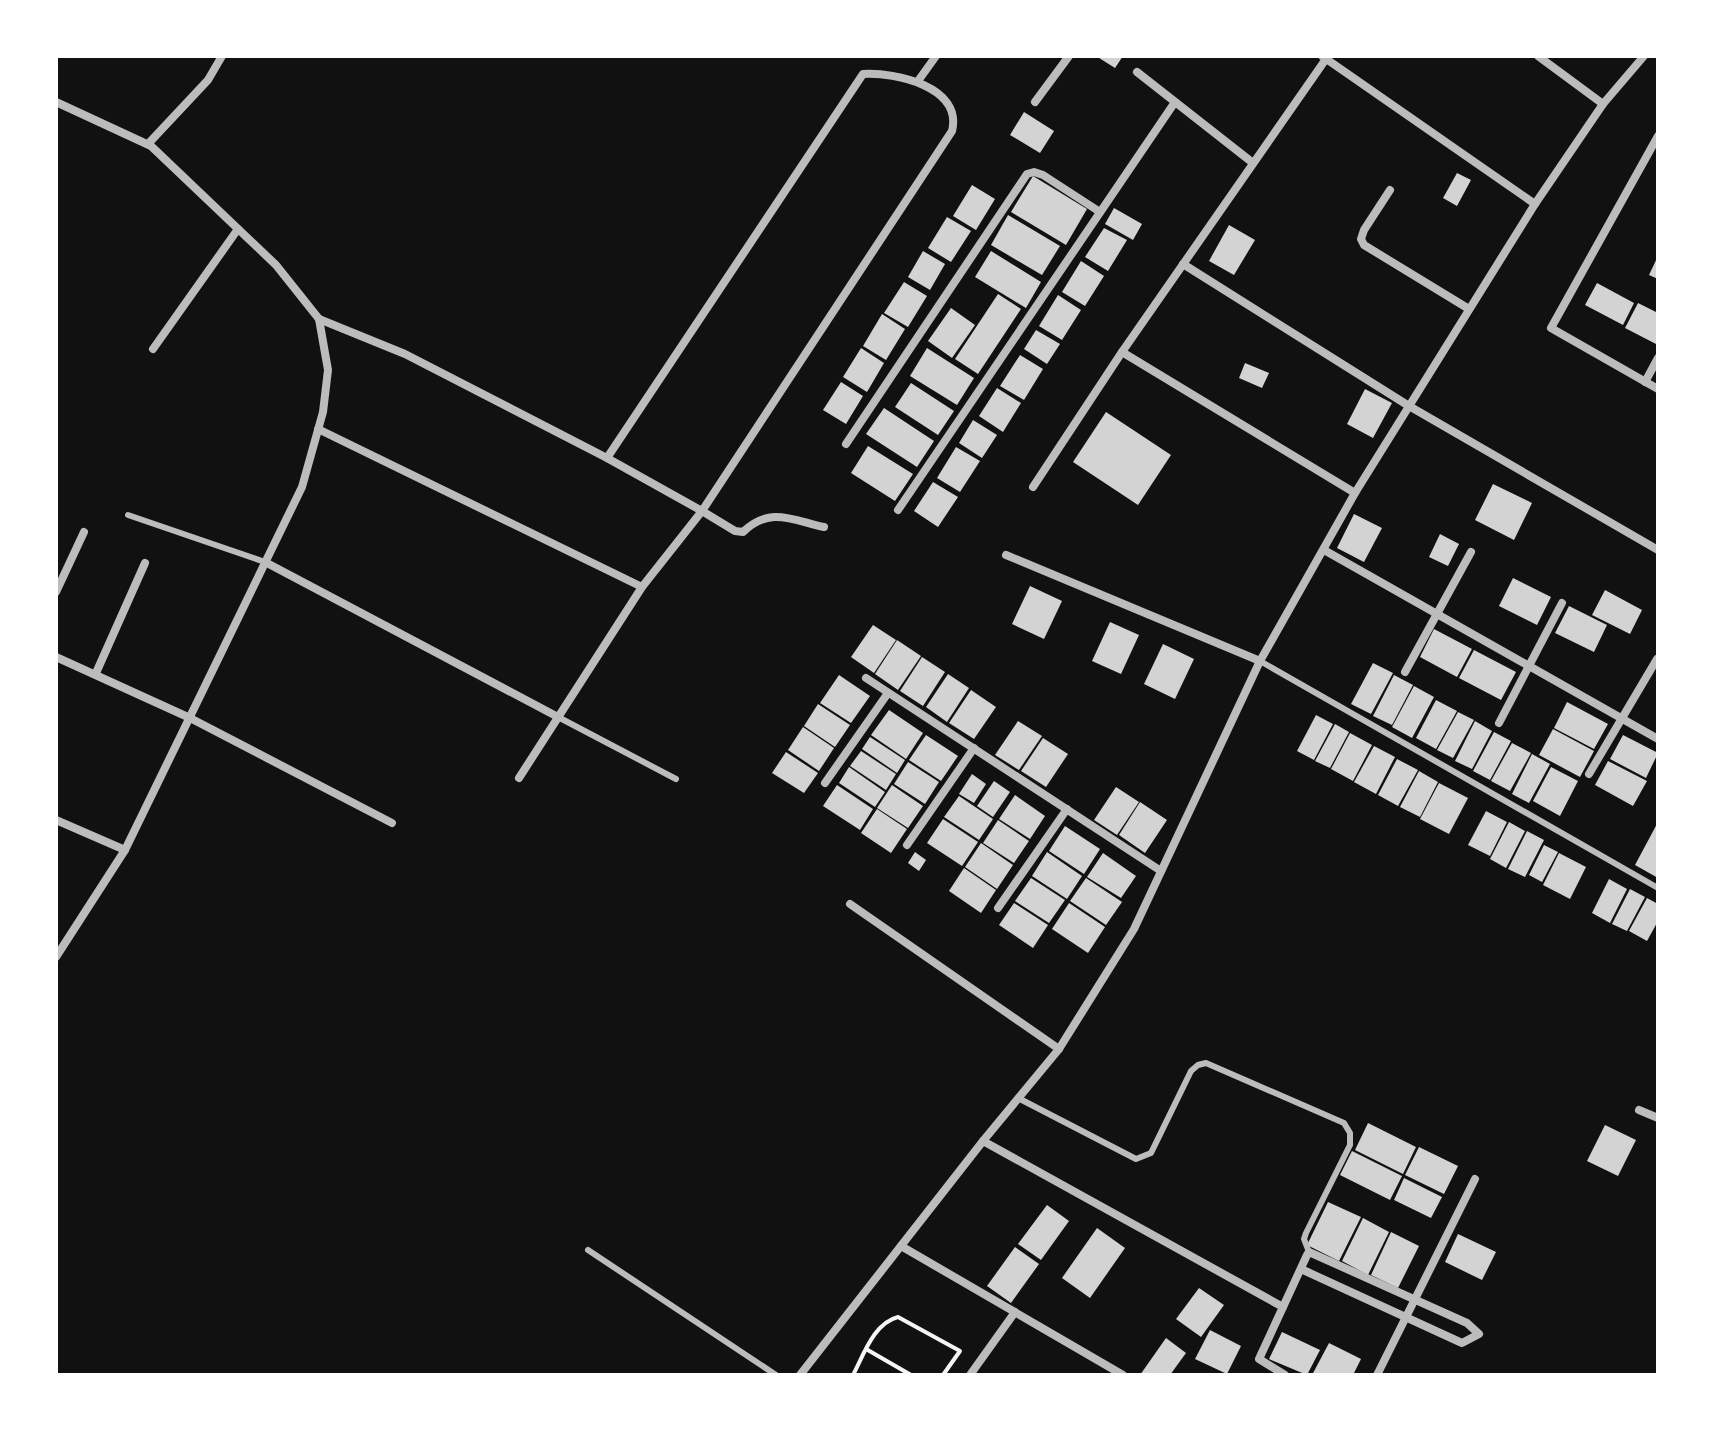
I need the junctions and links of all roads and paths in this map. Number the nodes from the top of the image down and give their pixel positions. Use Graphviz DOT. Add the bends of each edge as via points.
graph roads {
  1 [pos="222,56"];
  2 [pos="936,56"];
  3 [pos="1069,56"];
  4 [pos="1538,56"];
  5 [pos="1644,56"];
  6 [pos="1325,57"];
  7 [pos="1137,72"];
  8 [pos="918,81"];
  9 [pos="56,102"];
  10 [pos="1035,102"];
  11 [pos="1175,102"];
  12 [pos="1603,104"];
  13 [pos="1658,136"];
  14 [pos="148,144"];
  15 [pos="1253,163"];
  16 [pos="1390,190"];
  17 [pos="1535,204"];
  18 [pos="1100,212"];
  19 [pos="238,229"];
  20 [pos="1183,264"];
  21 [pos="1469,309"];
  22 [pos="319,319"];
  23 [pos="153,349"];
  24 [pos="1122,352"];
  25 [pos="1658,358"];
  26 [pos="1645,382"];
  27 [pos="1658,389"];
  28 [pos="1409,406"];
  29 [pos="318,429"];
  30 [pos="846,444"];
  31 [pos="607,458"];
  32 [pos="1033,487"];
  33 [pos="1355,493"];
  34 [pos="898,510"];
  35 [pos="702,511"];
  36 [pos="128,515"];
  37 [pos="824,527"];
  38 [pos="84,532"];
  39 [pos="1324,550"];
  40 [pos="1658,550"];
  41 [pos="1471,552"];
  42 [pos="1006,555"];
  43 [pos="265,562"];
  44 [pos="145,563"];
  45 [pos="642,587"];
  46 [pos="56,592"];
  47 [pos="1562,603"];
  48 [pos="1437,614"];
  49 [pos="56,657"];
  50 [pos="1657,659"];
  51 [pos="1260,661"];
  52 [pos="1530,666"];
  53 [pos="1405,672"];
  54 [pos="96,673"];
  55 [pos="866,678"];
  56 [pos="888,693"];
  57 [pos="558,717"];
  58 [pos="190,718"];
  59 [pos="1622,718"];
  60 [pos="1499,723"];
  61 [pos="1658,739"];
  62 [pos="974,748"];
  63 [pos="1589,774"];
  64 [pos="519,778"];
  65 [pos="676,779"];
  66 [pos="825,783"];
  67 [pos="1067,809"];
  68 [pos="56,820"];
  69 [pos="392,823"];
  70 [pos="907,845"];
  71 [pos="125,850"];
  72 [pos="1161,871"];
  73 [pos="1658,888"];
  74 [pos="850,904"];
  75 [pos="998,908"];
  76 [pos="56,957"];
  77 [pos="1059,1049"];
  78 [pos="1018,1098"];
  79 [pos="1639,1110"];
  80 [pos="1658,1118"];
  81 [pos="983,1141"];
  82 [pos="1475,1179"];
  83 [pos="901,1246"];
  84 [pos="588,1250"];
  85 [pos="1309,1252"];
  86 [pos="1301,1269"];
  87 [pos="1416,1300"];
  88 [pos="1283,1307"];
  89 [pos="1015,1312"];
  90 [pos="1407,1319"];
  91 [pos="866,1349"];
  92 [pos="1108,1367"];
  93 [pos="776,1375"];
  94 [pos="800,1375"];
  95 [pos="853,1375"];
  96 [pos="911,1375"];
  97 [pos="943,1375"];
  98 [pos="970,1375"];
  99 [pos="1102,1375"];
  100 [pos="1123,1375"];
  101 [pos="1285,1375"];
  102 [pos="1377,1375"];
  1 -- 14 [label="street" via="208,80"];
  2 -- 8 [label="street"];
  3 -- 10 [label="street"];
  4 -- 12 [label="street"];
  5 -- 12 [label="street"];
  6 -- 15 [label="street"];
  6 -- 17 [label="street"];
  7 -- 11 [label="street"];
  8 -- 31 [label="street" via="863,74"];
  8 -- 35 [label="street" via="953,108 952,131"];
  9 -- 14 [label="street"];
  11 -- 15 [label="street"];
  11 -- 18 [label="street"];
  12 -- 17 [label="street"];
  13 -- 26 [label="street" via="1551,328"];
  14 -- 19 [label="street"];
  15 -- 20 [label="street"];
  16 -- 21 [label="street" via="1364,230 1364,245"];
  17 -- 21 [label="street"];
  18 -- 30 [label="street" via="1043,175 1027,174"];
  18 -- 34 [label="street"];
  19 -- 22 [label="street" via="276,265"];
  19 -- 23 [label="street"];
  20 -- 24 [label="street"];
  20 -- 28 [label="street"];
  21 -- 28 [label="street"];
  22 -- 29 [label="street" via="328,370"];
  22 -- 31 [label="street" via="405,354"];
  24 -- 32 [label="street"];
  24 -- 33 [label="street"];
  25 -- 26 [label="street"];
  26 -- 27 [label="street"];
  28 -- 33 [label="street"];
  28 -- 40 [label="street"];
  29 -- 43 [label="street" via="302,487"];
  29 -- 45 [label="street"];
  31 -- 35 [label="street"];
  33 -- 39 [label="street"];
  35 -- 37 [label="street" via="735,531 743,532 772,515"];
  35 -- 45 [label="street"];
  36 -- 43 [label="lane"];
  38 -- 46 [label="street"];
  39 -- 48 [label="street"];
  39 -- 51 [label="street"];
  41 -- 48 [label="street"];
  42 -- 51 [label="street"];
  43 -- 57 [label="street"];
  43 -- 58 [label="street"];
  44 -- 54 [label="street"];
  45 -- 57 [label="street"];
  47 -- 52 [label="street"];
  48 -- 52 [label="street"];
  48 -- 53 [label="street"];
  49 -- 54 [label="street"];
  50 -- 59 [label="street"];
  51 -- 72 [label="street"];
  51 -- 73 [label="lane"];
  52 -- 59 [label="street"];
  52 -- 60 [label="street"];
  54 -- 58 [label="street"];
  55 -- 56 [label="street"];
  56 -- 62 [label="street"];
  56 -- 66 [label="street"];
  57 -- 64 [label="street"];
  57 -- 65 [label="lane"];
  58 -- 69 [label="street"];
  58 -- 71 [label="street"];
  59 -- 61 [label="street"];
  59 -- 63 [label="street"];
  62 -- 67 [label="street"];
  62 -- 70 [label="street"];
  67 -- 72 [label="street"];
  67 -- 75 [label="street"];
  68 -- 71 [label="street"];
  71 -- 76 [label="street"];
  72 -- 77 [label="street" via="1134,929"];
  74 -- 77 [label="street"];
  77 -- 78 [label="street"];
  78 -- 81 [label="street"];
  78 -- 85 [label="lane" via="1136,1159 1151,1153 1191,1071 1206,1063 1344,1123 1350,1145 1306,1233"];
  79 -- 80 [label="street"];
  81 -- 83 [label="street"];
  81 -- 88 [label="street"];
  82 -- 87 [label="street"];
  83 -- 89 [label="street"];
  83 -- 94 [label="street"];
  84 -- 93 [label="lane"];
  85 -- 86 [label="street"];
  85 -- 87 [label="street"];
  86 -- 88 [label="street"];
  86 -- 90 [label="street"];
  87 -- 90 [label="street"];
  87 -- 90 [label="street" via="1479,1334 1462,1343"];
  88 -- 101 [label="street" via="1259,1359"];
  89 -- 92 [label="street"];
  89 -- 98 [label="street"];
  90 -- 102 [label="street"];
  91 -- 95 [label="path"];
  91 -- 96 [label="path"];
  91 -- 97 [label="path" via="879,1328 898,1317 960,1351"];
  92 -- 99 [label="street"];
  92 -- 100 [label="street"];
}
